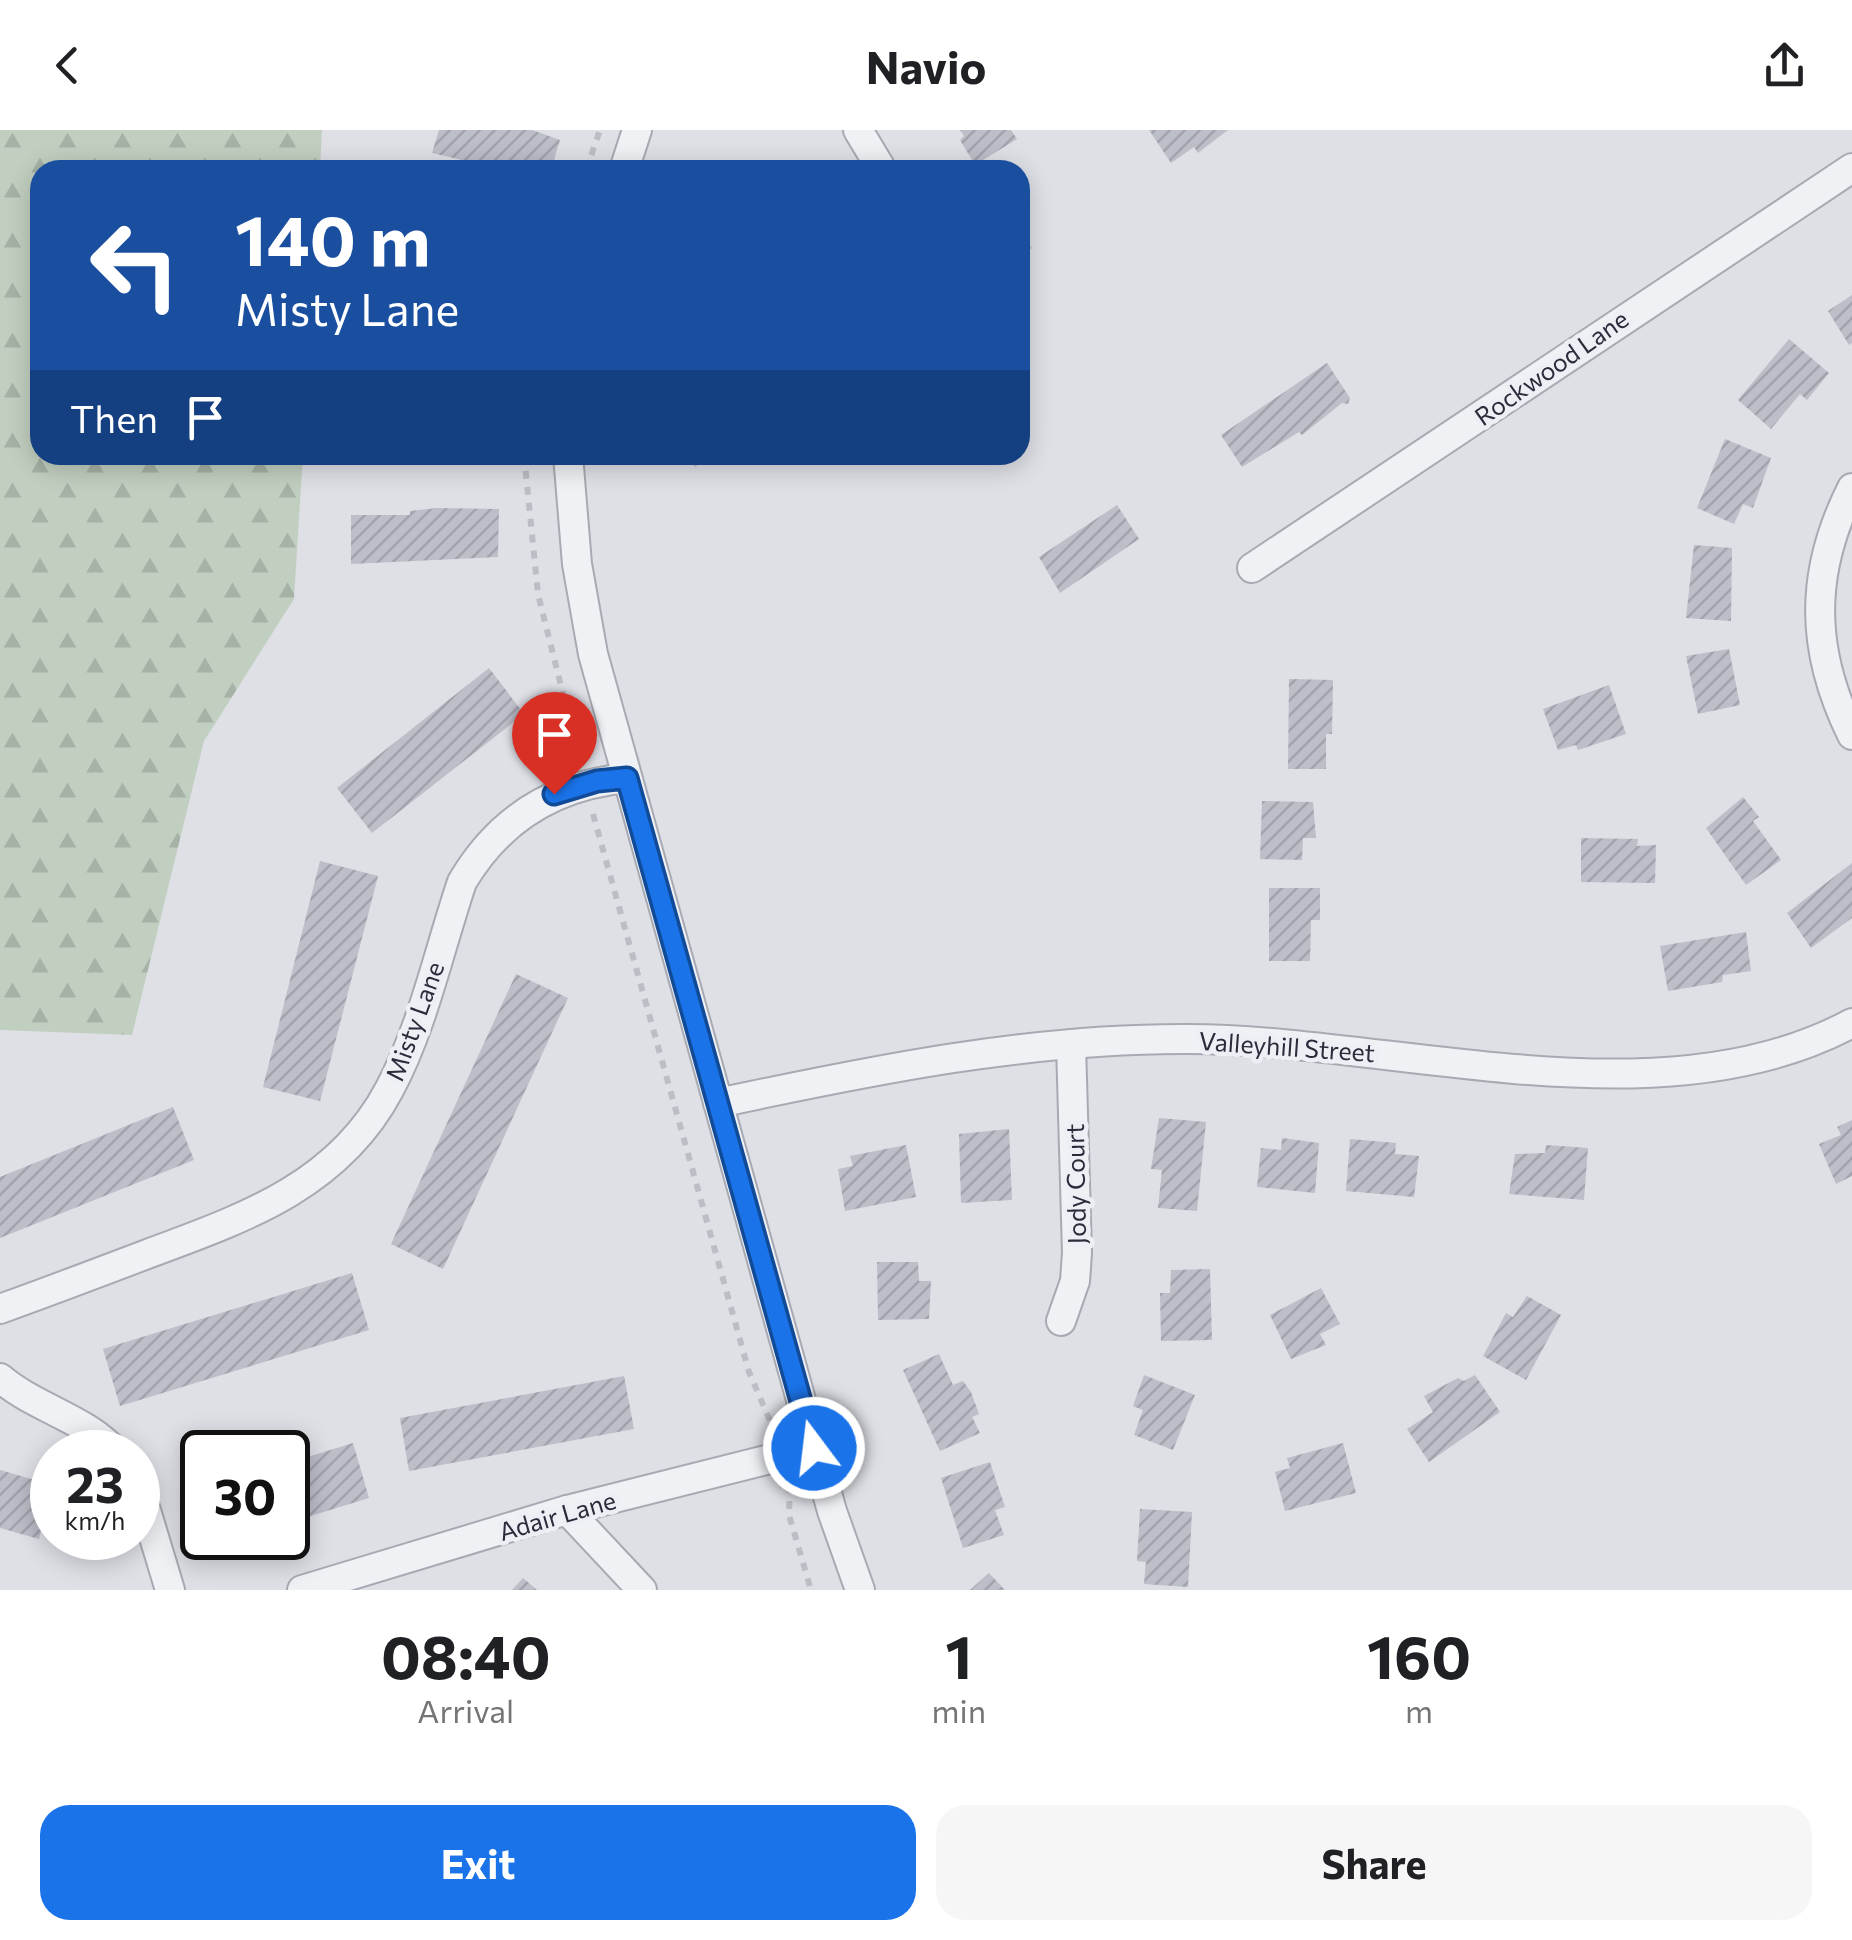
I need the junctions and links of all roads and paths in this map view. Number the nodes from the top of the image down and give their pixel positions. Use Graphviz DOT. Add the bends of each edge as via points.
graph roads {
  1 [pos="600,130"];
  2 [pos="637,130"];
  3 [pos="858,130"];
  4 [pos="590,160"];
  5 [pos="627,160"];
  6 [pos="876,160"];
  7 [pos="1852,168"];
  8 [pos="525,465"];
  9 [pos="569,465"];
  10 [pos="1852,488"];
  11 [pos="1252,568"];
  12 [pos="1852,736"];
  13 [pos="580,762"];
  14 [pos="627,778"];
  15 [pos="592,814"];
  16 [pos="1852,1023"];
  17 [pos="1072,1044"];
  18 [pos="718,1102"];
  19 [pos="0,1309"];
  20 [pos="1061,1321"];
  21 [pos="0,1378"];
  22 [pos="772,1425"];
  23 [pos="88,1430"];
  24 [pos="814,1448"];
  25 [pos="792,1489"];
  26 [pos="568,1510"];
  27 [pos="160,1557"];
  28 [pos="170,1590"];
  29 [pos="302,1590"];
  30 [pos="642,1590"];
  31 [pos="811,1590"];
  32 [pos="860,1590"];
  1 -- 4 [label="path"];
  2 -- 5 [label="street"];
  3 -- 6 [label="street"];
  7 -- 11 [label="street, Rockwood Lane"];
  8 -- 13 [label="path" via="538,594"];
  9 -- 14 [label="street" via="593,654"];
  10 -- 12 [label="street" via="1835,522 1819,584 1830,679"];
  14 -- 18 [label="street"];
  14 -- 19 [label="street, Misty Lane" via="597,781 533,805 473,862 387,1094 321,1173 258,1213"];
  15 -- 22 [label="path" via="749,1372"];
  16 -- 17 [label="street, Valleyhill Street" via="1756,1061 1645,1074 1296,1043"];
  17 -- 18 [label="street, Valleyhill Street" via="881,1069"];
  17 -- 20 [label="street, Jody Court" via="1078,1254"];
  18 -- 24 [label="street"];
  21 -- 23 [label="street" via="24,1399"];
  24 -- 26 [label="street, Adair Lane"];
  24 -- 32 [label="street"];
  25 -- 31 [label="path" via="788,1515"];
  26 -- 29 [label="street, Adair Lane"];
  26 -- 30 [label="street"];
  27 -- 28 [label="street"];
}
